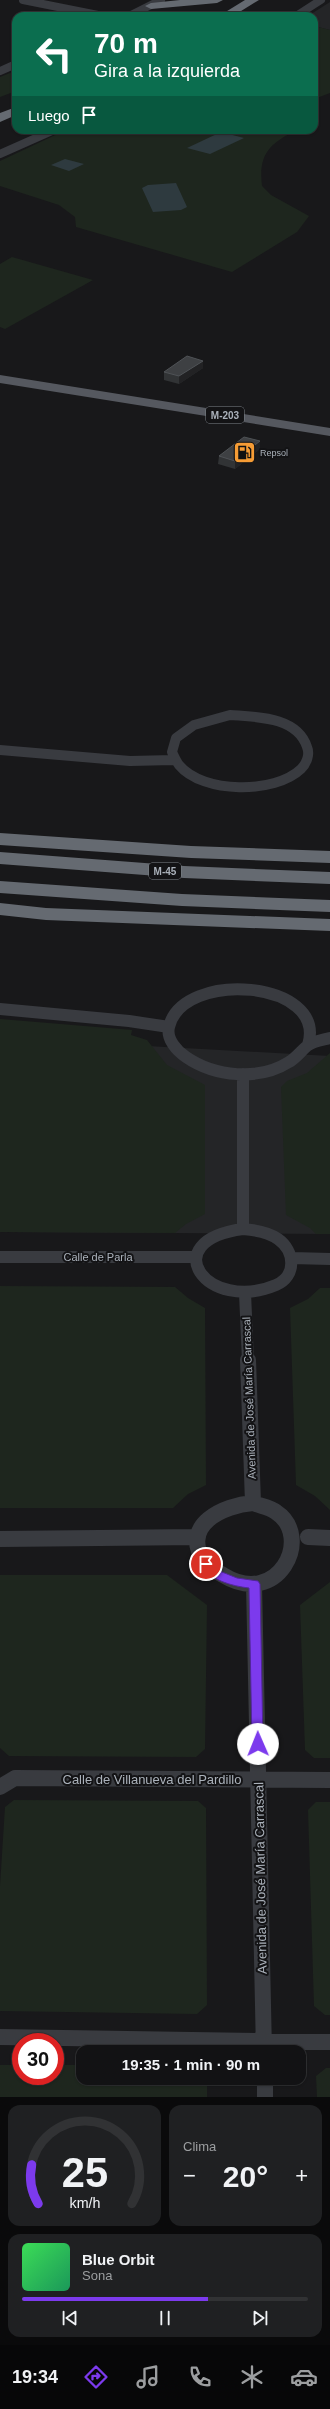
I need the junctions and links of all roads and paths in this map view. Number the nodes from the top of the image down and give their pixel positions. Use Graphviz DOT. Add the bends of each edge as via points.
graph roads {
  1 [pos="23,0"];
  2 [pos="217,0"];
  3 [pos="232,0"];
  4 [pos="253,0"];
  5 [pos="321,0"];
  6 [pos="156,3"];
  7 [pos="84,12"];
  8 [pos="137,12"];
  9 [pos="211,12"];
  10 [pos="232,12"];
  11 [pos="302,12"];
  12 [pos="12,66"];
  13 [pos="0,71"];
  14 [pos="12,101"];
  15 [pos="0,106"];
  16 [pos="12,113"];
  17 [pos="0,118"];
  18 [pos="45,134"];
  19 [pos="0,154"];
  20 [pos="0,379"];
  21 [pos="330,432"];
  22 [pos="0,750"];
  23 [pos="173,760"];
  24 [pos="0,838"];
  25 [pos="330,856"];
  26 [pos="0,858"];
  27 [pos="330,878"];
  28 [pos="0,887"];
  29 [pos="330,906"];
  30 [pos="0,909"];
  31 [pos="330,925"];
  32 [pos="0,1009"];
  33 [pos="169,1027"];
  34 [pos="330,1038"];
  35 [pos="308,1045"];
  36 [pos="243,1074"];
  37 [pos="243,1229"];
  38 [pos="0,1257"];
  39 [pos="196,1257"];
  40 [pos="292,1258"];
  41 [pos="330,1259"];
  42 [pos="245,1293"];
  43 [pos="253,1503"];
  44 [pos="198,1537"];
  45 [pos="330,1538"];
  46 [pos="0,1539"];
  47 [pos="300,1565"];
  48 [pos="254,1584"];
  49 [pos="258,1779"];
  50 [pos="330,1780"];
  51 [pos="0,1787"];
  52 [pos="0,2037"];
  53 [pos="330,2042"];
  54 [pos="235,2045"];
  55 [pos="264,2045"];
  56 [pos="280,2045"];
  57 [pos="265,2085"];
  58 [pos="265,2097"];
  1 -- 7 [label="street"];
  2 -- 6 [label="highway"];
  3 -- 9 [label="highway"];
  4 -- 10 [label="highway"];
  5 -- 11 [label="street"];
  6 -- 8 [label="street"];
  12 -- 13 [label="street"];
  14 -- 15 [label="highway"];
  16 -- 17 [label="highway"];
  18 -- 19 [label="street"];
  20 -- 21 [label="main road, M-203"];
  22 -- 23 [label="street" via="130,761"];
  23 -- 23 [label="street" via="181,770 206,782 232,787 251,787 287,779 307,762 310,750 305,738 292,728 274,720 230,715 202,721 177,736 171,747"];
  24 -- 25 [label="highway" via="192,852"];
  26 -- 27 [label="highway, M-45" via="184,872"];
  28 -- 29 [label="highway" via="182,900"];
  30 -- 31 [label="highway" via="46,914"];
  32 -- 33 [label="street"];
  33 -- 35 [label="street" via="174,1014 193,999 227,989 251,989 274,994 293,1004 306,1016 312,1030"];
  33 -- 36 [label="street" via="171,1042 181,1054 198,1065 219,1072"];
  34 -- 35 [label="street"];
  35 -- 36 [label="street" via="299,1057 284,1066 264,1072"];
  36 -- 37 [label="street"];
  37 -- 39 [label="street" via="223,1232 207,1240"];
  37 -- 40 [label="street" via="257,1230 281,1241"];
  38 -- 39 [label="street, Calle de Parla"];
  39 -- 42 [label="street" via="197,1268 203,1278 214,1286"];
  40 -- 41 [label="street"];
  40 -- 42 [label="street" via="292,1269 280,1282 261,1292"];
  42 -- 43 [label="street, Avenida de José María Carrascal"];
  43 -- 44 [label="street" via="222,1508 210,1516"];
  43 -- 45 [label="street" via="268,1504 288,1513 303,1526 308,1543"];
  44 -- 46 [label="street"];
  44 -- 48 [label="street" via="198,1551 206,1564 218,1575 235,1582"];
  47 -- 48 [label="street" via="284,1578 270,1583"];
  48 -- 49 [label="street, Avenida de José María Carrascal"];
  49 -- 50 [label="street, Calle de Villanueva del Pardillo"];
  49 -- 51 [label="street, Calle de Villanueva del Pardillo" via="15,1778"];
  49 -- 55 [label="street, Avenida de José María Carrascal"];
  52 -- 54 [label="street"];
  53 -- 56 [label="street"];
  57 -- 58 [label="street"];
}
